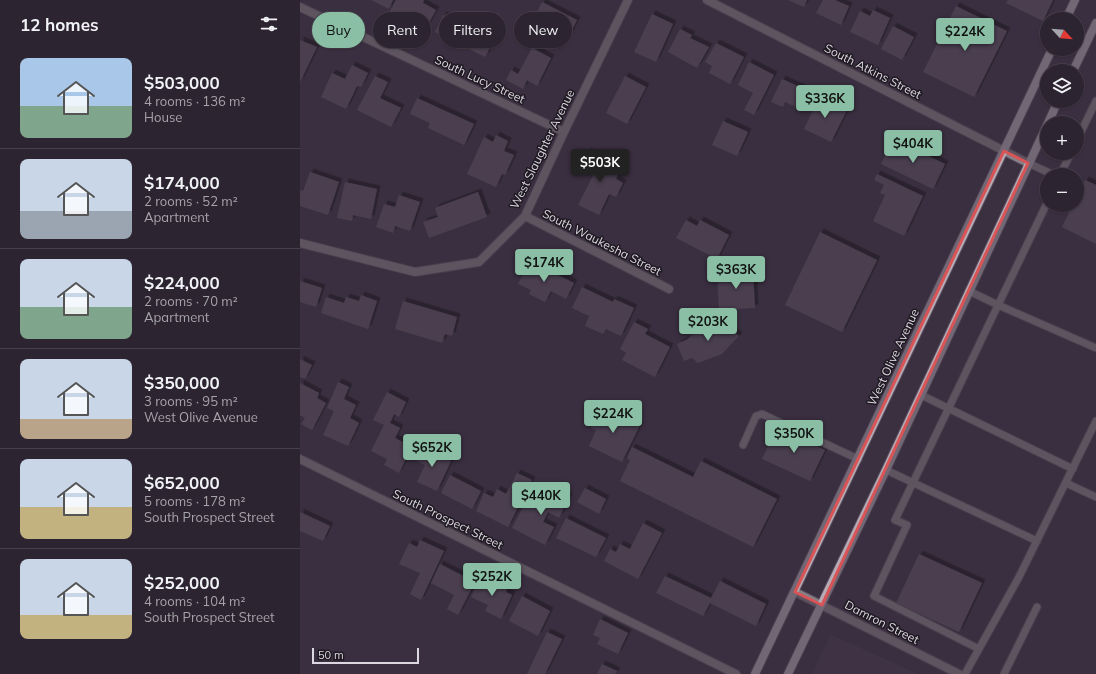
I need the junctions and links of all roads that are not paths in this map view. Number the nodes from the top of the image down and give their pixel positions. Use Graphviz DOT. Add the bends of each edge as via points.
graph roads {
  1 [pos="628,0"];
  2 [pos="707,0"];
  3 [pos="1075,0"];
  4 [pos="300,7"];
  5 [pos="1069,12"];
  6 [pos="1096,24"];
  7 [pos="1049,56"];
  8 [pos="1076,64"];
  9 [pos="1096,101"];
  10 [pos="1084,126"];
  11 [pos="564,132"];
  12 [pos="1040,138"];
  13 [pos="1004,151"];
  14 [pos="1028,163"];
  15 [pos="1040,169"];
  16 [pos="1043,212"];
  17 [pos="524,216"];
  18 [pos="300,243"];
  19 [pos="669,289"];
  20 [pos="969,291"];
  21 [pos="998,305"];
  22 [pos="1096,348"];
  23 [pos="921,395"];
  24 [pos="948,408"];
  25 [pos="1096,421"];
  26 [pos="743,444"];
  27 [pos="300,459"];
  28 [pos="858,459"];
  29 [pos="1072,469"];
  30 [pos="886,470"];
  31 [pos="913,482"];
  32 [pos="1066,483"];
  33 [pos="1096,497"];
  34 [pos="1037,541"];
  35 [pos="795,592"];
  36 [pos="822,605"];
  37 [pos="1038,607"];
  38 [pos="979,649"];
  39 [pos="736,674"];
  40 [pos="756,674"];
  41 [pos="788,674"];
  42 [pos="959,674"];
  43 [pos="965,674"];
  44 [pos="1004,674"];
  1 -- 11 [label="street, West Slaughter Avenue"];
  2 -- 13 [label="street, South Atkins Street"];
  3 -- 5 [label="main road"];
  4 -- 11 [label="street, South Lucy Street"];
  6 -- 8 [label="main road"];
  7 -- 13 [label="main road, West Olive Avenue"];
  9 -- 10 [label="lane"];
  11 -- 17 [label="street, West Slaughter Avenue"];
  12 -- 14 [label="main road"];
  13 -- 14 [label="street, South Atkins Street"];
  13 -- 28 [label="main road, West Olive Avenue"];
  14 -- 15 [label="lane"];
  14 -- 20 [label="main road"];
  16 -- 21 [label="lane"];
  17 -- 18 [label="street, West Slaughter Avenue" via="479,262 415,272"];
  17 -- 19 [label="street, South Waukesha Street"];
  20 -- 21 [label="lane"];
  20 -- 23 [label="main road"];
  21 -- 22 [label="lane"];
  21 -- 24 [label="lane"];
  23 -- 24 [label="lane"];
  23 -- 30 [label="main road"];
  24 -- 29 [label="lane"];
  24 -- 31 [label="lane"];
  25 -- 29 [label="lane"];
  26 -- 28 [label="lane" via="756,416 762,414"];
  27 -- 39 [label="street, South Prospect Street"];
  28 -- 35 [label="main road, West Olive Avenue"];
  29 -- 32 [label="lane"];
  30 -- 31 [label="lane"];
  30 -- 36 [label="main road"];
  31 -- 34 [label="lane"];
  31 -- 38 [label="lane" via="895,520 907,525 874,596"];
  32 -- 33 [label="lane"];
  32 -- 34 [label="lane"];
  34 -- 38 [label="lane"];
  35 -- 36 [label="street, Damron Street"];
  35 -- 40 [label="main road, West Olive Avenue"];
  36 -- 41 [label="main road"];
  36 -- 42 [label="street, Damron Street"];
  37 -- 44 [label="lane"];
  38 -- 43 [label="lane"];
}
